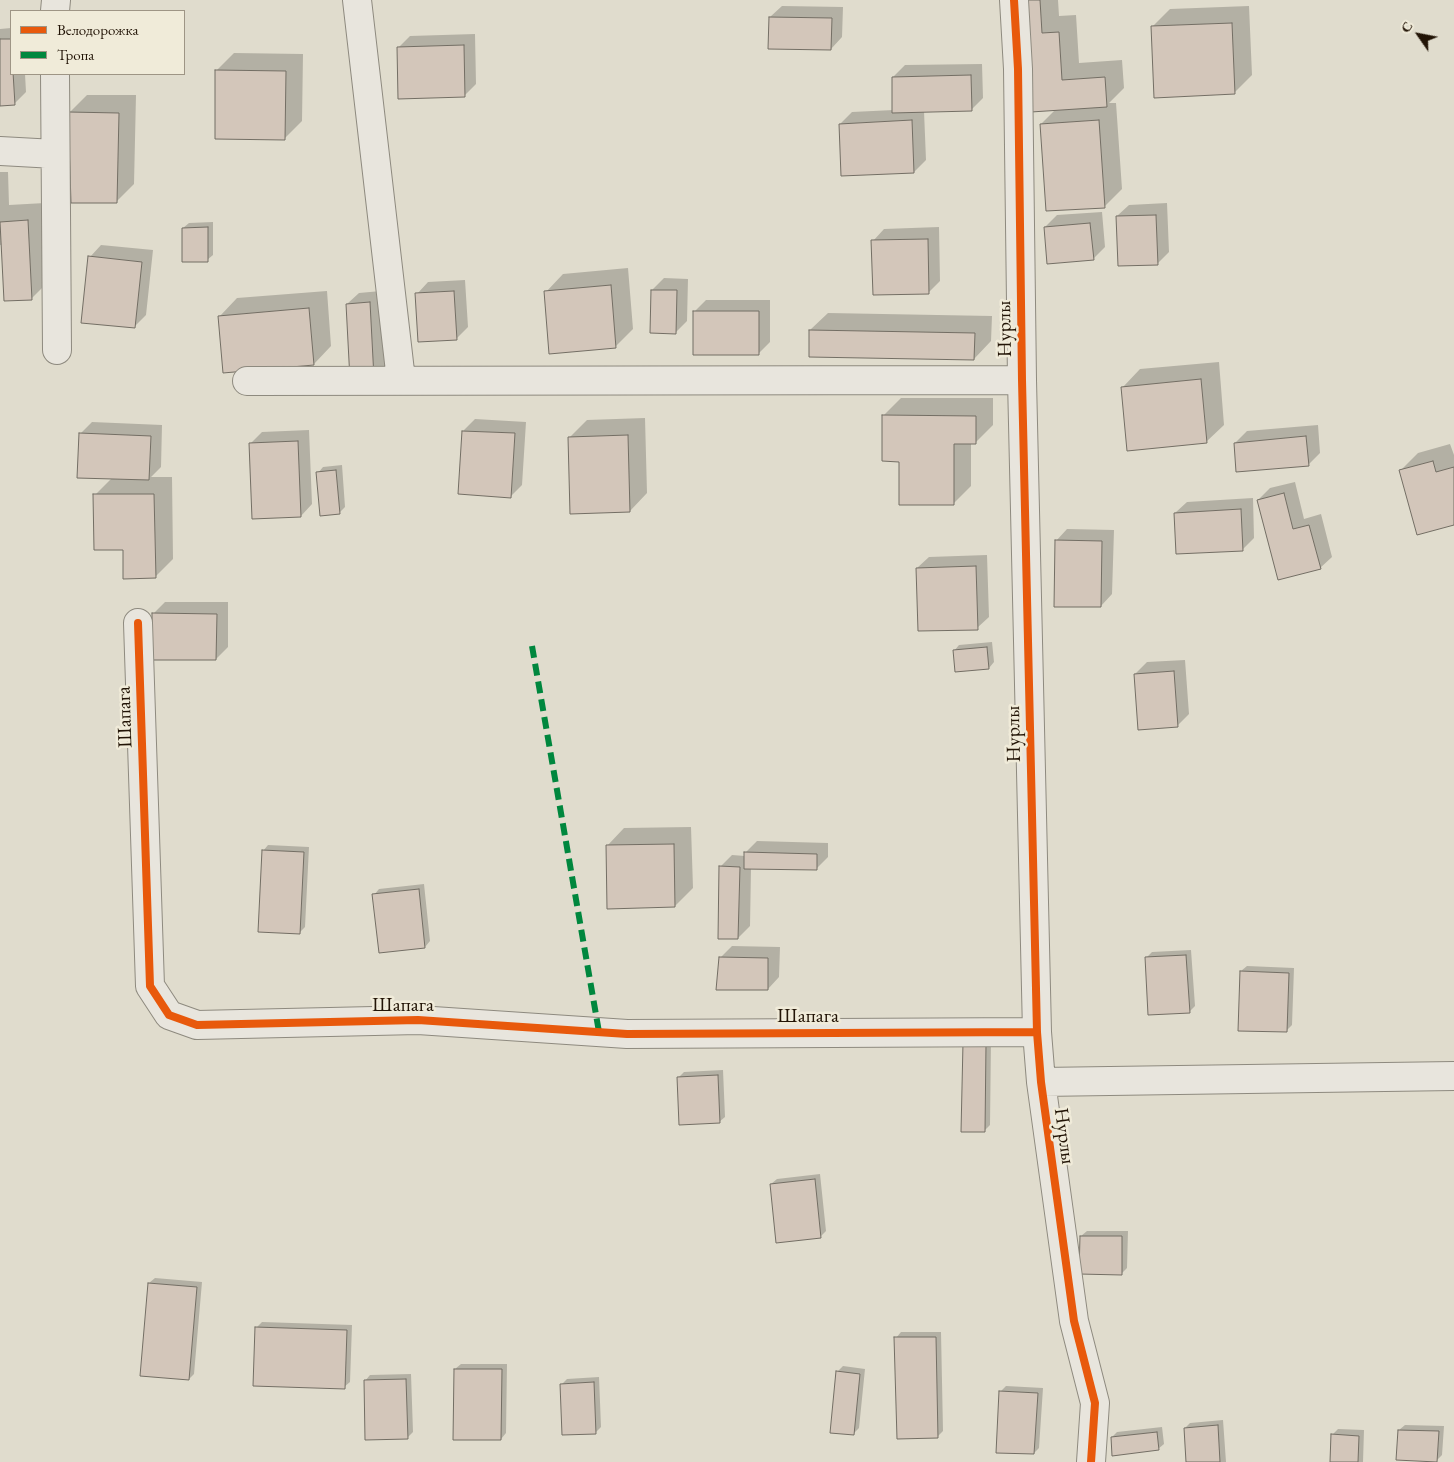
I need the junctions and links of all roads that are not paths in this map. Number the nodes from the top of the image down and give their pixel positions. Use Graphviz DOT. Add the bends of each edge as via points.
graph roads {
  1 [pos="357,0"];
  2 [pos="1014,0"];
  3 [pos="55,75"];
  4 [pos="0,151"];
  5 [pos="55,154"];
  6 [pos="57,350"];
  7 [pos="401,380"];
  8 [pos="1022,380"];
  9 [pos="247,381"];
  10 [pos="138,622"];
  11 [pos="1037,1032"];
  12 [pos="1454,1076"];
  13 [pos="1040,1082"];
  14 [pos="1092,1462"];
  1 -- 7 [label="street"];
  2 -- 8 [label="street, Нурлы" via="1018,70"];
  3 -- 5 [label="street"];
  4 -- 5 [label="street"];
  5 -- 6 [label="street"];
  7 -- 8 [label="street"];
  7 -- 9 [label="street"];
  8 -- 11 [label="street, Нурлы"];
  10 -- 11 [label="street, Шапага" via="150,986 169,1015 197,1025 418,1020 627,1034"];
  11 -- 13 [label="street, Нурлы"];
  12 -- 13 [label="street"];
  13 -- 14 [label="street, Нурлы" via="1074,1321 1095,1403"];
}
